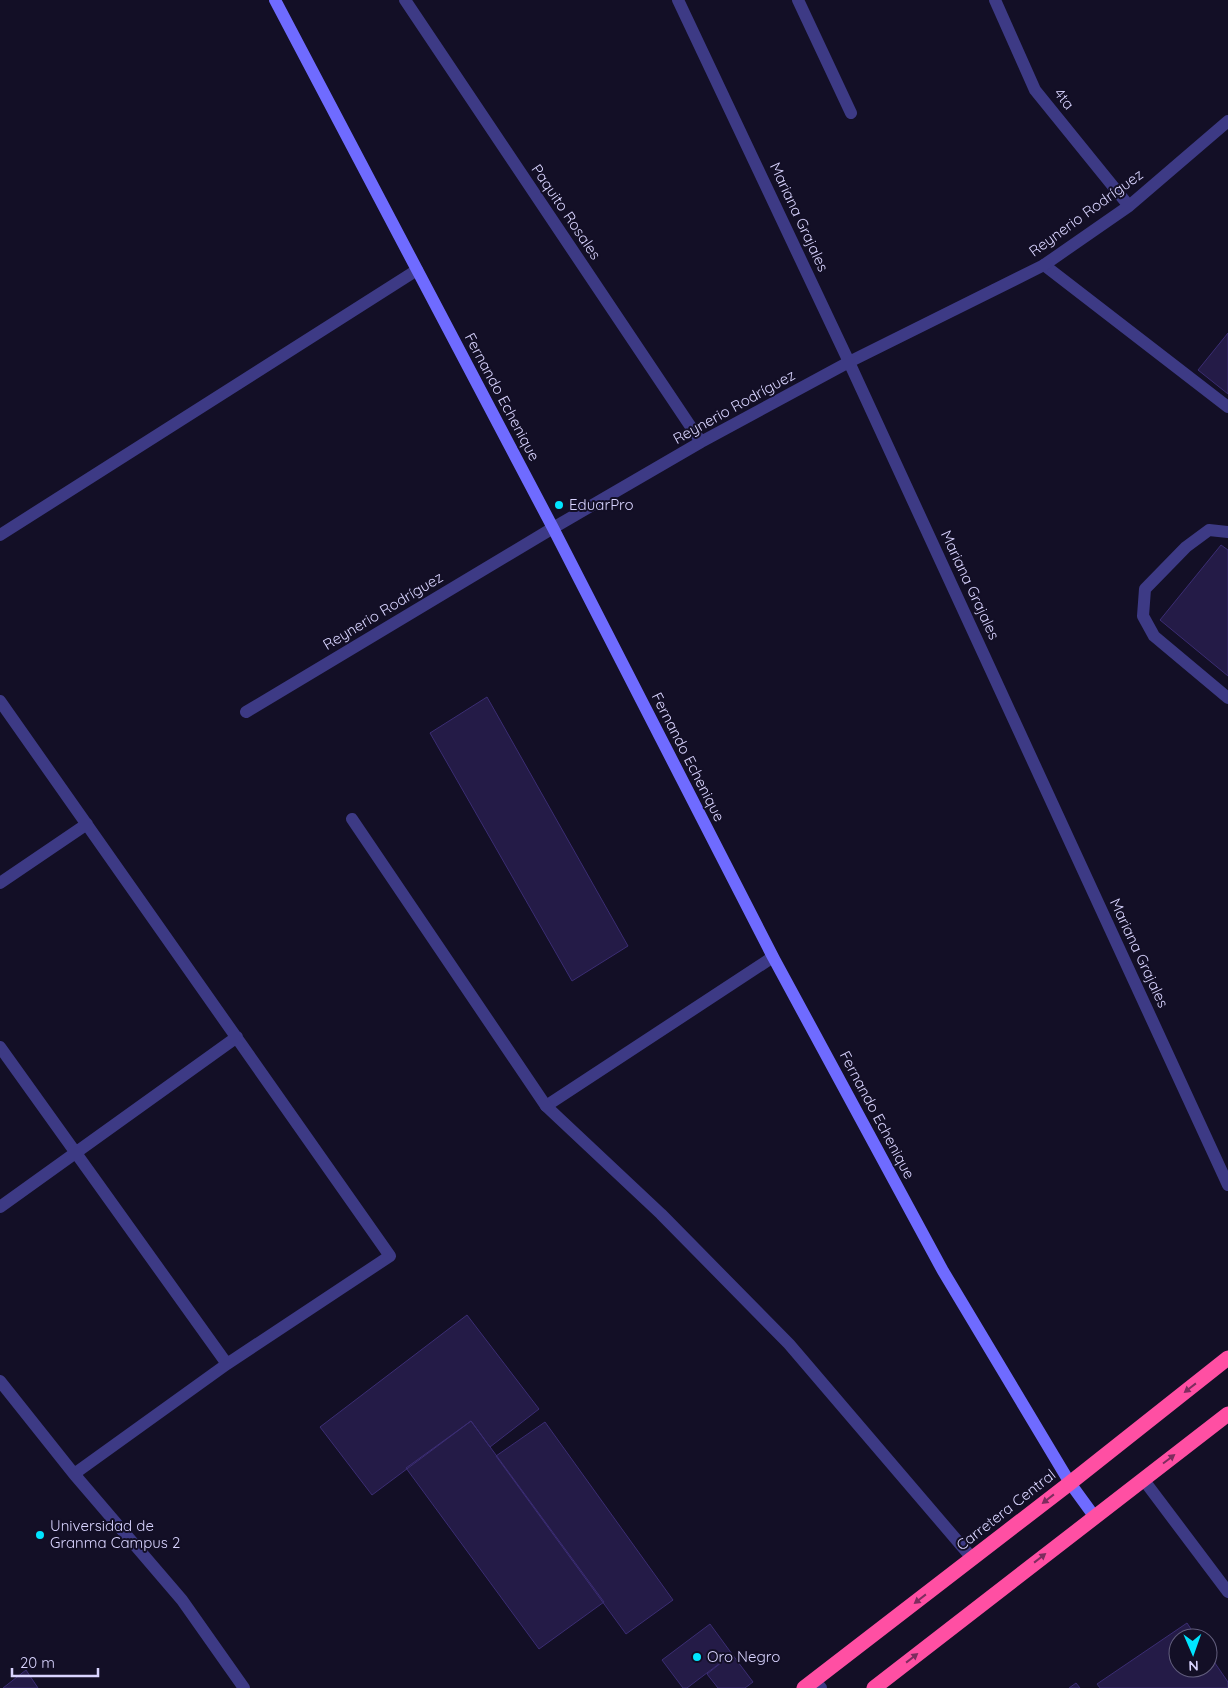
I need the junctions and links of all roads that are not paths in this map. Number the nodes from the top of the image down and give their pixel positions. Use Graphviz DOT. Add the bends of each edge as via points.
graph roads {
  1 [pos="275,0"];
  2 [pos="405,0"];
  3 [pos="678,0"];
  4 [pos="798,0"];
  5 [pos="995,0"];
  6 [pos="851,112"];
  7 [pos="1228,121"];
  8 [pos="1129,206"];
  9 [pos="1044,265"];
  10 [pos="417,270"];
  11 [pos="849,362"];
  12 [pos="1228,407"];
  13 [pos="701,442"];
  14 [pos="553,528"];
  15 [pos="1228,532"];
  16 [pos="0,535"];
  17 [pos="1228,698"];
  18 [pos="0,701"];
  19 [pos="246,712"];
  20 [pos="352,819"];
  21 [pos="87,824"];
  22 [pos="0,883"];
  23 [pos="773,957"];
  24 [pos="237,1037"];
  25 [pos="0,1047"];
  26 [pos="546,1106"];
  27 [pos="76,1152"];
  28 [pos="1228,1185"];
  29 [pos="0,1206"];
  30 [pos="1228,1358"];
  31 [pos="227,1364"];
  32 [pos="0,1381"];
  33 [pos="1228,1414"];
  34 [pos="74,1474"];
  35 [pos="1143,1479"];
  36 [pos="1070,1483"];
  37 [pos="1094,1516"];
  38 [pos="972,1558"];
  39 [pos="1228,1592"];
  40 [pos="813,1685"];
  41 [pos="244,1688"];
  42 [pos="874,1688"];
  1 -- 10 [label="street, Fernando Echenique"];
  2 -- 13 [label="street, Paquito Rosales"];
  3 -- 11 [label="street, Mariana Grajales"];
  4 -- 6 [label="street"];
  5 -- 8 [label="street, 4ta" via="1035,90"];
  7 -- 8 [label="street, Reynerio Rodríguez"];
  8 -- 9 [label="street, Reynerio Rodríguez"];
  9 -- 11 [label="street, Reynerio Rodríguez"];
  9 -- 12 [label="street"];
  10 -- 14 [label="street, Fernando Echenique"];
  10 -- 16 [label="street"];
  11 -- 13 [label="street, Reynerio Rodríguez"];
  11 -- 28 [label="street, Mariana Grajales"];
  13 -- 14 [label="street, Reynerio Rodríguez"];
  14 -- 19 [label="street, Reynerio Rodríguez"];
  14 -- 23 [label="street, Fernando Echenique"];
  15 -- 17 [label="street" via="1210,530 1186,547 1145,589 1143,616 1154,636"];
  18 -- 21 [label="street"];
  20 -- 26 [label="street"];
  21 -- 22 [label="street"];
  21 -- 24 [label="street"];
  23 -- 26 [label="street"];
  23 -- 36 [label="street, Fernando Echenique" via="943,1271"];
  24 -- 27 [label="street"];
  24 -- 31 [label="street" via="390,1256"];
  25 -- 27 [label="street"];
  26 -- 38 [label="street" via="661,1214 789,1344"];
  27 -- 29 [label="street"];
  27 -- 31 [label="street"];
  30 -- 36 [label="highway, Carretera Central, one-way"];
  31 -- 34 [label="street"];
  32 -- 34 [label="street"];
  35 -- 33 [label="highway, one-way"];
  34 -- 41 [label="street" via="182,1600"];
  35 -- 37 [label="highway"];
  35 -- 39 [label="street"];
  36 -- 37 [label="street, Fernando Echenique"];
  36 -- 38 [label="highway, Carretera Central, one-way"];
  42 -- 37 [label="highway, one-way"];
  38 -- 40 [label="highway, Carretera Central, one-way"];
}
